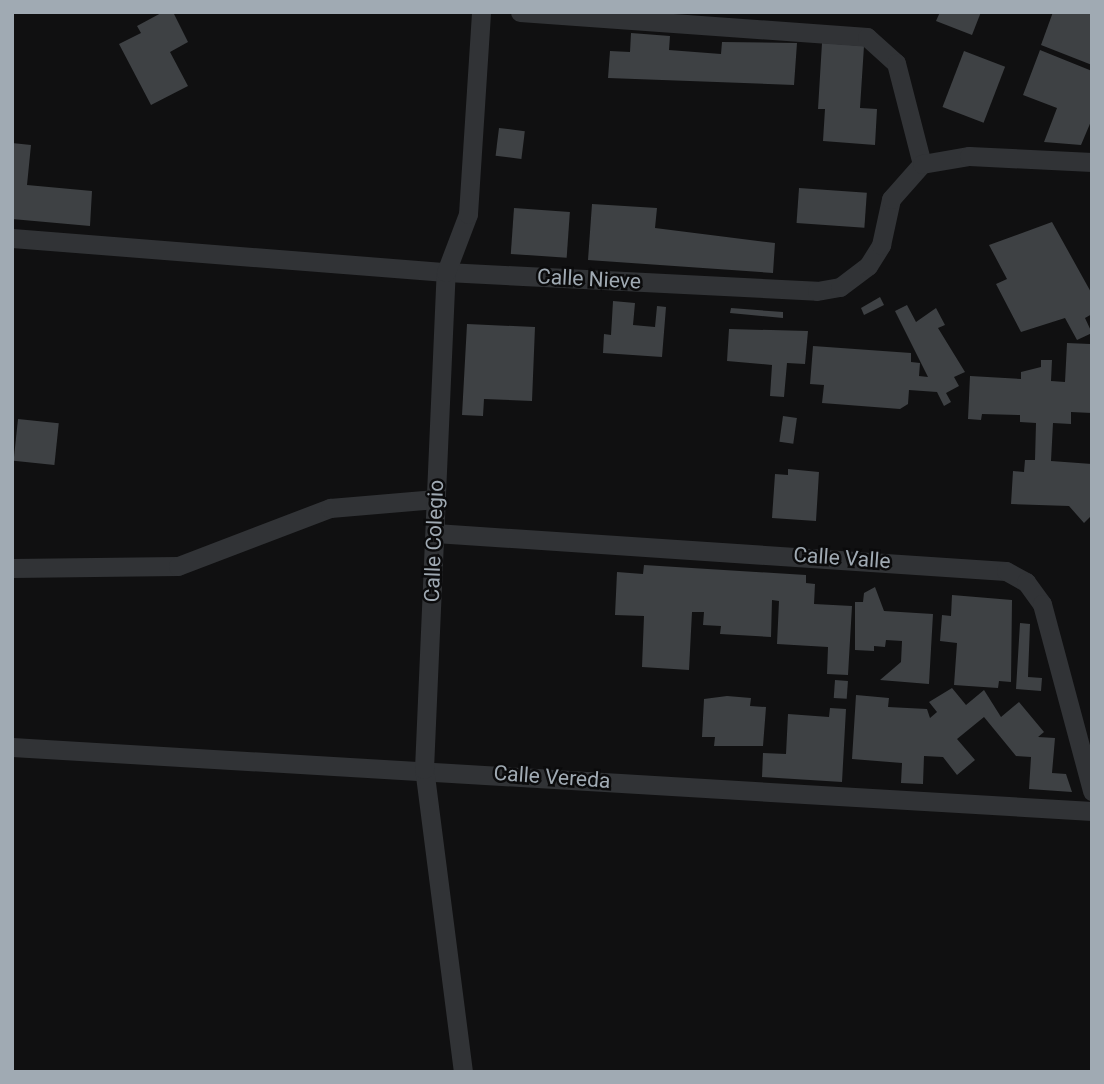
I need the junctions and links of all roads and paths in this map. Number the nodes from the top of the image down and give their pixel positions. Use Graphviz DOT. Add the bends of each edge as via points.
graph roads {
  1 [pos="481,12"];
  2 [pos="520,12"];
  3 [pos="1092,162"];
  4 [pos="922,164"];
  5 [pos="12,238"];
  6 [pos="446,272"];
  7 [pos="436,499"];
  8 [pos="435,533"];
  9 [pos="12,568"];
  10 [pos="12,747"];
  11 [pos="424,769"];
  12 [pos="1092,791"];
  13 [pos="1092,811"];
  14 [pos="463,1072"];
  1 -- 6 [label="street, Calle Colegio" via="468,214"];
  2 -- 4 [label="street" via="867,37 896,63"];
  3 -- 4 [label="street" via="968,156"];
  4 -- 6 [label="street, Calle Nieve" via="891,199 880,245 868,267 850,282 828,290"];
  5 -- 6 [label="street, Calle Nieve"];
  6 -- 7 [label="street, Calle Colegio"];
  7 -- 8 [label="street, Calle Colegio"];
  7 -- 9 [label="street" via="331,508 178,566"];
  8 -- 11 [label="street, Calle Colegio"];
  8 -- 12 [label="street, Calle Valle" via="1006,571 1026,582 1042,604"];
  10 -- 11 [label="street, Calle Vereda"];
  11 -- 13 [label="street, Calle Vereda"];
  11 -- 14 [label="street, Calle Colegio"];
}
